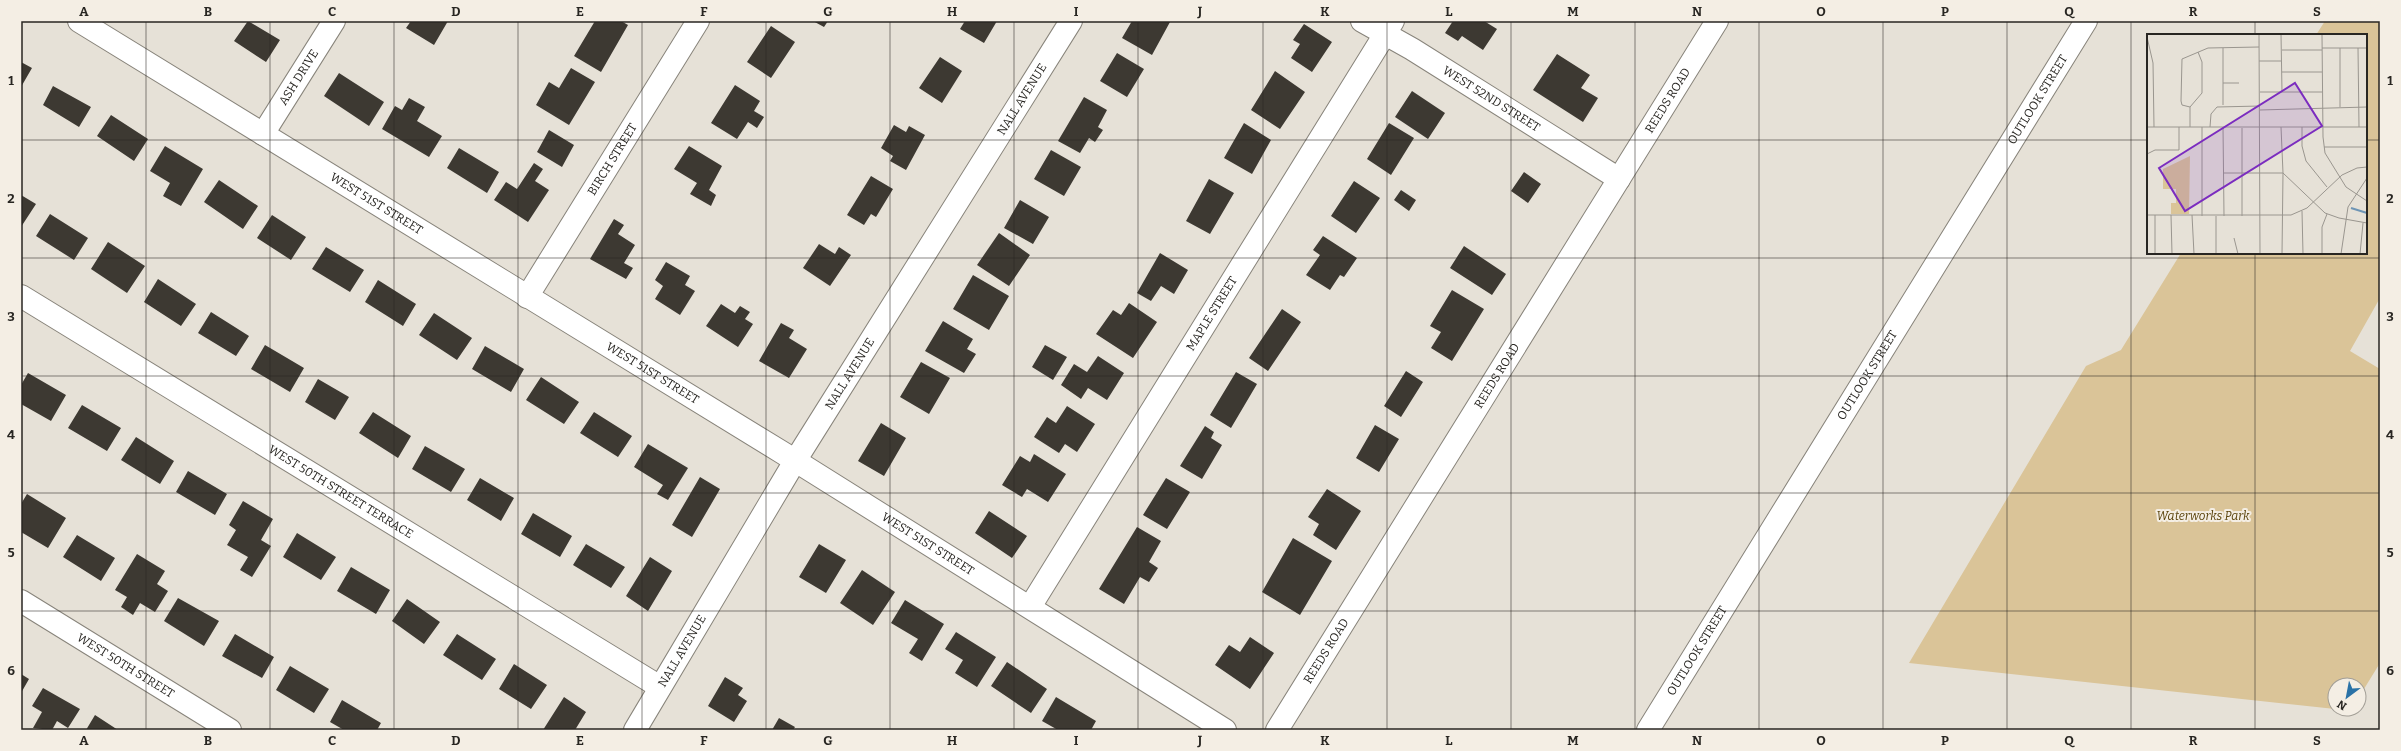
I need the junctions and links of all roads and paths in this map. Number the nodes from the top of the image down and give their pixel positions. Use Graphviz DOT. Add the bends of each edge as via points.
graph roads {
  1 [pos="78,21"];
  2 [pos="334,21"];
  3 [pos="698,21"];
  4 [pos="1071,21"];
  5 [pos="1362,21"];
  6 [pos="1717,21"];
  7 [pos="2086,21"];
  8 [pos="1389,28"];
  9 [pos="263,134"];
  10 [pos="1619,179"];
  11 [pos="21,296"];
  12 [pos="527,298"];
  13 [pos="795,461"];
  14 [pos="21,601"];
  15 [pos="1030,607"];
  16 [pos="660,688"];
  17 [pos="230,730"];
  18 [pos="635,730"];
  19 [pos="1225,730"];
  20 [pos="1277,730"];
  21 [pos="1648,730"];
  1 -- 9 [label="street, WEST 51ST STREET"];
  2 -- 9 [label="street, ASH DRIVE"];
  3 -- 12 [label="street, BIRCH STREET"];
  4 -- 13 [label="street, NALL AVENUE"];
  5 -- 8 [label="street, WEST 52ND STREET"];
  6 -- 10 [label="street, REEDS ROAD"];
  7 -- 21 [label="street, OUTLOOK STREET"];
  8 -- 10 [label="street, WEST 52ND STREET" via="1412,49"];
  8 -- 15 [label="street, MAPLE STREET"];
  9 -- 12 [label="street, WEST 51ST STREET"];
  10 -- 20 [label="street, REEDS ROAD"];
  11 -- 16 [label="street, WEST 50TH STREET TERRACE"];
  12 -- 13 [label="street, WEST 51ST STREET"];
  13 -- 15 [label="street, WEST 51ST STREET"];
  13 -- 16 [label="street, NALL AVENUE"];
  14 -- 17 [label="street, WEST 50TH STREET"];
  15 -- 19 [label="street, WEST 51ST STREET"];
  16 -- 18 [label="street, NALL AVENUE"];
}
